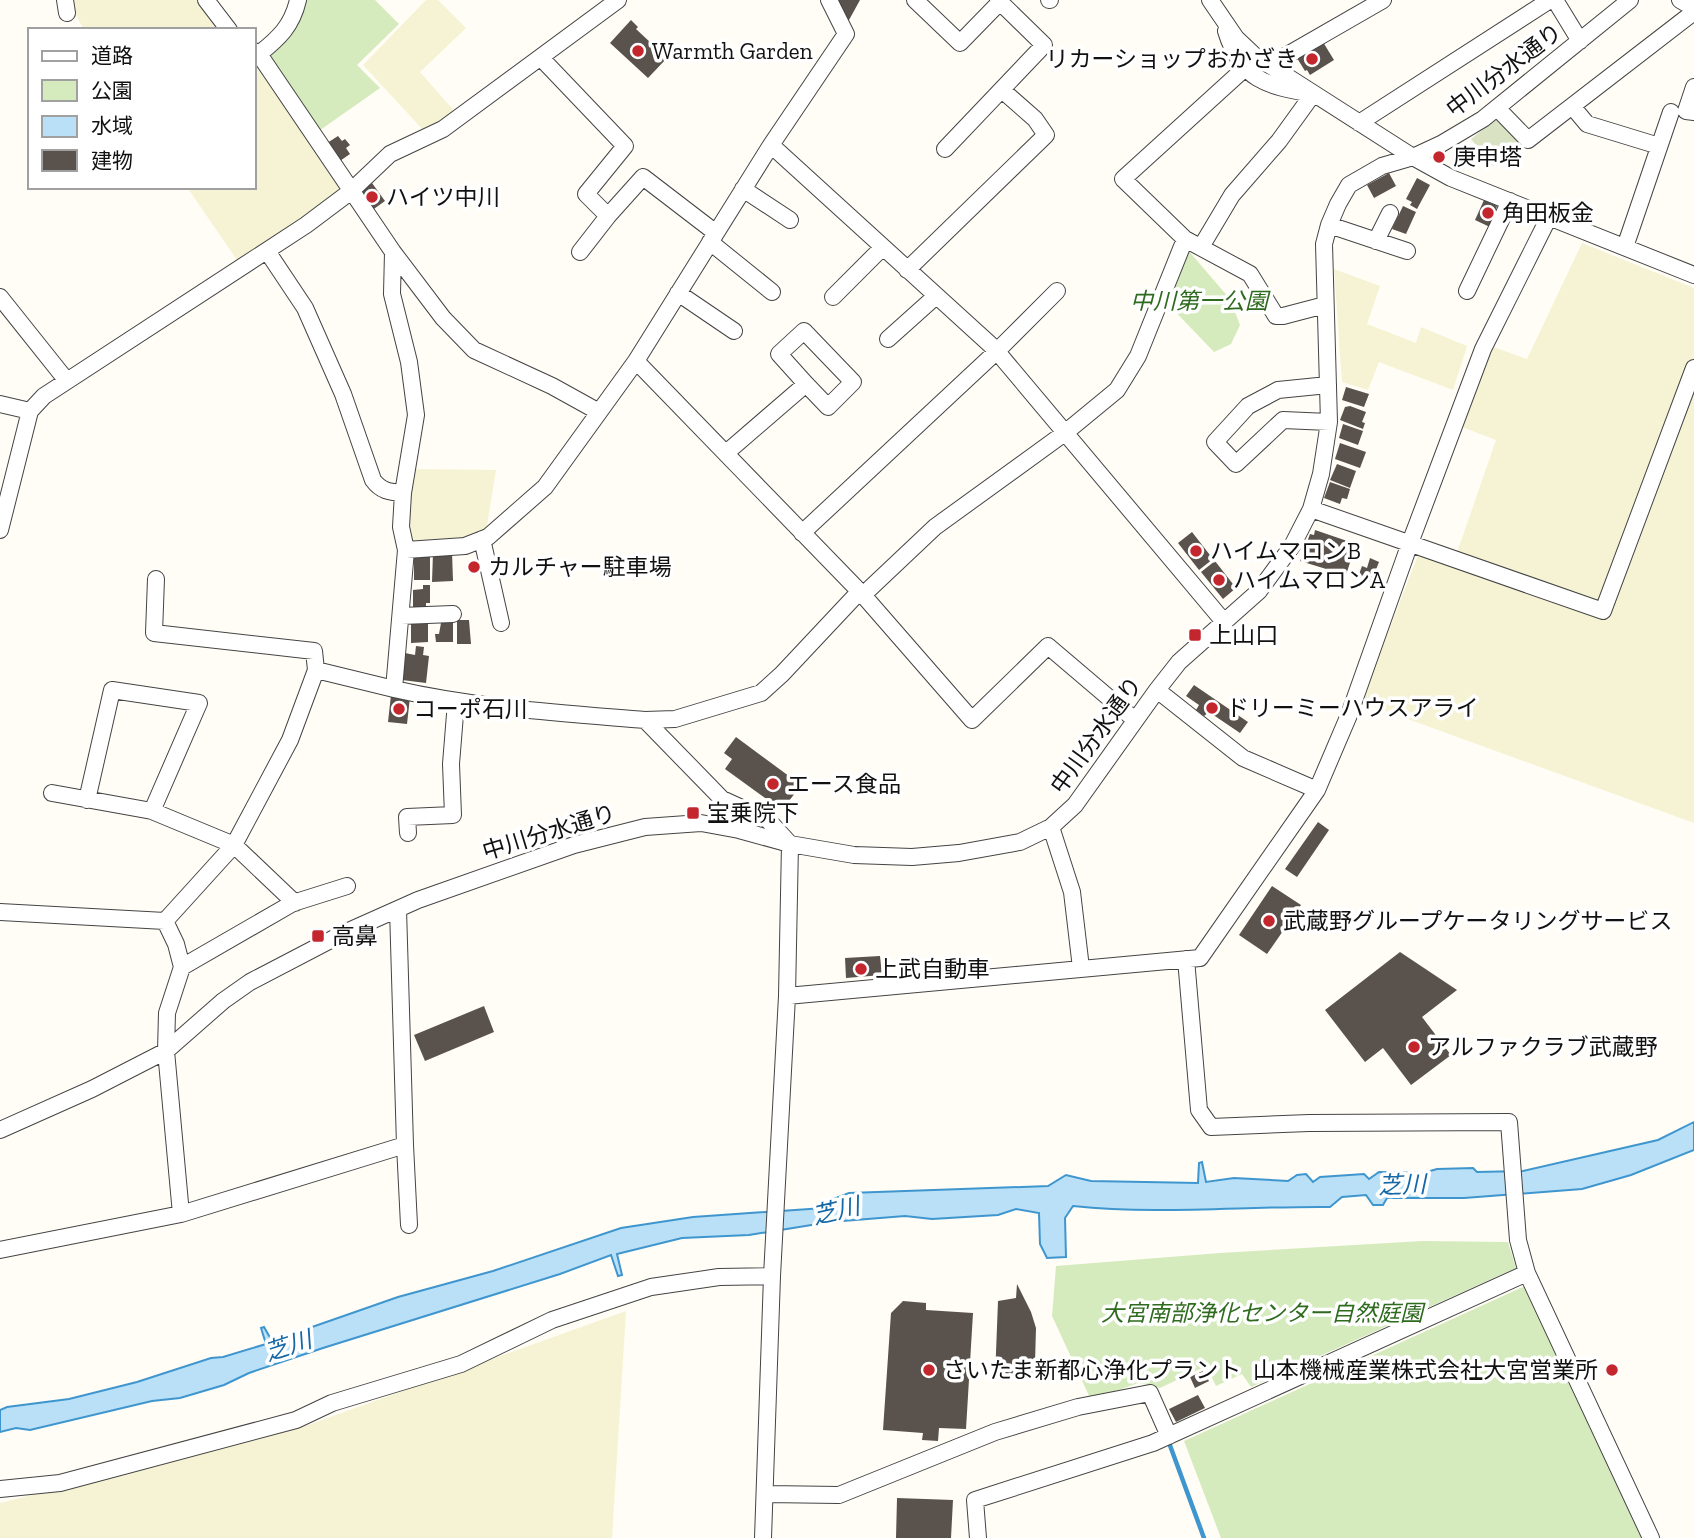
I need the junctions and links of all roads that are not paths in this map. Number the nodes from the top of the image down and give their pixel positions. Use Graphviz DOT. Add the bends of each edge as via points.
graph roads {
  1 [pos="206,0"];
  2 [pos="298,0"];
  3 [pos="618,0"];
  4 [pos="829,0"];
  5 [pos="915,0"];
  6 [pos="1210,0"];
  7 [pos="1383,0"];
  8 [pos="1553,0"];
  9 [pos="1630,0"];
  10 [pos="1681,0"];
  11 [pos="999,1"];
  12 [pos="1694,10"];
  13 [pos="1221,15"];
  14 [pos="227,28"];
  15 [pos="1580,41"];
  16 [pos="256,52"];
  17 [pos="541,58"];
  18 [pos="1270,65"];
  19 [pos="1244,69"];
  20 [pos="1694,87"];
  21 [pos="1002,90"];
  22 [pos="1313,94"];
  23 [pos="1572,106"];
  24 [pos="1497,108"];
  25 [pos="1671,112"];
  26 [pos="1694,112"];
  27 [pos="1359,123"];
  28 [pos="771,145"];
  29 [pos="1659,146"];
  30 [pos="945,149"];
  31 [pos="1413,157"];
  32 [pos="743,189"];
  33 [pos="351,192"];
  34 [pos="1510,201"];
  35 [pos="1390,213"];
  36 [pos="608,216"];
  37 [pos="1549,217"];
  38 [pos="790,220"];
  39 [pos="1329,225"];
  40 [pos="713,237"];
  41 [pos="1185,239"];
  42 [pos="1376,241"];
  43 [pos="1201,247"];
  44 [pos="1625,247"];
  45 [pos="882,248"];
  46 [pos="267,251"];
  47 [pos="1407,251"];
  48 [pos="393,252"];
  49 [pos="580,252"];
  50 [pos="907,270"];
  51 [pos="1694,275"];
  52 [pos="1057,291"];
  53 [pos="1467,291"];
  54 [pos="772,292"];
  55 [pos="678,293"];
  56 [pos="936,296"];
  57 [pos="0,297"];
  58 [pos="833,297"];
  59 [pos="1325,305"];
  60 [pos="734,331"];
  61 [pos="888,339"];
  62 [pos="997,351"];
  63 [pos="636,361"];
  64 [pos="1694,368"];
  65 [pos="67,380"];
  66 [pos="806,384"];
  67 [pos="1328,385"];
  68 [pos="0,404"];
  69 [pos="30,411"];
  70 [pos="599,412"];
  71 [pos="1329,422"];
  72 [pos="1066,432"];
  73 [pos="726,453"];
  74 [pos="403,493"];
  75 [pos="1311,509"];
  76 [pos="0,530"];
  77 [pos="802,533"];
  78 [pos="482,539"];
  79 [pos="1410,543"];
  80 [pos="406,550"];
  81 [pos="156,579"];
  82 [pos="861,594"];
  83 [pos="453,614"];
  84 [pos="401,616"];
  85 [pos="501,623"];
  86 [pos="1225,623"];
  87 [pos="316,670"];
  88 [pos="394,689"];
  89 [pos="1157,690"];
  90 [pos="456,702"];
  91 [pos="645,720"];
  92 [pos="1135,720"];
  93 [pos="1317,790"];
  94 [pos="52,793"];
  95 [pos="87,800"];
  96 [pos="152,811"];
  97 [pos="1051,827"];
  98 [pos="408,834"];
  99 [pos="790,844"];
  100 [pos="234,845"];
  101 [pos="347,886"];
  102 [pos="295,903"];
  103 [pos="398,909"];
  104 [pos="0,912"];
  105 [pos="165,921"];
  106 [pos="1186,959"];
  107 [pos="182,967"];
  108 [pos="1081,968"];
  109 [pos="787,996"];
  110 [pos="166,1051"];
  111 [pos="0,1130"];
  112 [pos="405,1145"];
  113 [pos="181,1214"];
  114 [pos="410,1225"];
  115 [pos="0,1250"];
  116 [pos="772,1272"];
  117 [pos="1527,1273"];
  118 [pos="1169,1436"];
  119 [pos="0,1489"];
  120 [pos="766,1494"];
  121 [pos="763,1538"];
  122 [pos="978,1538"];
  123 [pos="1651,1538"];
  1 -- 14 [label="street"];
  2 -- 16 [label="street" via="294,18 283,34"];
  3 -- 17 [label="street"];
  4 -- 28 [label="street" via="846,34"];
  5 -- 11 [label="street" via="960,43"];
  6 -- 13 [label="street"];
  7 -- 18 [label="street"];
  8 -- 15 [label="street"];
  8 -- 27 [label="street"];
  9 -- 15 [label="street, 中川分水通り"];
  10 -- 12 [label="street"];
  11 -- 21 [label="street" via="1044,45"];
  12 -- 23 [label="street"];
  13 -- 18 [label="street" via="1236,38"];
  13 -- 19 [label="street"];
  15 -- 24 [label="street, 中川分水通り"];
  16 -- 33 [label="street"];
  17 -- 33 [label="street" via="443,129 390,154"];
  17 -- 36 [label="street" via="625,146 586,194"];
  18 -- 22 [label="street"];
  19 -- 22 [label="street" via="1266,83"];
  19 -- 41 [label="street" via="1123,179"];
  20 -- 26 [label="street" via="1686,111"];
  21 -- 30 [label="street"];
  21 -- 50 [label="street" via="1035,118 1046,135"];
  22 -- 27 [label="street"];
  22 -- 43 [label="street" via="1232,195"];
  23 -- 24 [label="street" via="1528,141"];
  23 -- 29 [label="street" via="1587,124"];
  24 -- 31 [label="street, 中川分水通り"];
  25 -- 29 [label="street"];
  27 -- 31 [label="street"];
  28 -- 32 [label="street"];
  28 -- 45 [label="street"];
  29 -- 44 [label="street"];
  31 -- 34 [label="street"];
  31 -- 39 [label="street, 中川分水通り" via="1382,166 1349,185"];
  32 -- 38 [label="street"];
  32 -- 40 [label="street"];
  33 -- 46 [label="street"];
  33 -- 48 [label="street"];
  34 -- 37 [label="street"];
  34 -- 53 [label="street"];
  35 -- 42 [label="street"];
  36 -- 40 [label="street" via="643,177"];
  36 -- 49 [label="street"];
  37 -- 44 [label="street"];
  37 -- 79 [label="street" via="1483,349"];
  39 -- 42 [label="street"];
  39 -- 59 [label="street, 中川分水通り" via="1323,262"];
  40 -- 54 [label="street"];
  40 -- 55 [label="street"];
  41 -- 43 [label="street"];
  41 -- 72 [label="street" via="1138,356 1117,390"];
  42 -- 47 [label="street"];
  43 -- 59 [label="street" via="1250,274 1276,316"];
  44 -- 51 [label="street"];
  45 -- 50 [label="street"];
  45 -- 58 [label="street"];
  46 -- 65 [label="street"];
  46 -- 74 [label="street" via="304,308 343,394 373,480 386,491"];
  48 -- 70 [label="street" via="474,351"];
  48 -- 74 [label="street" via="392,294 416,415"];
  50 -- 56 [label="street"];
  52 -- 62 [label="street"];
  55 -- 60 [label="street"];
  55 -- 63 [label="street"];
  56 -- 61 [label="street"];
  56 -- 62 [label="street"];
  57 -- 65 [label="street"];
  59 -- 67 [label="street, 中川分水通り"];
  62 -- 72 [label="street"];
  62 -- 77 [label="street"];
  63 -- 70 [label="street"];
  63 -- 73 [label="street"];
  64 -- 79 [label="street" via="1603,611"];
  65 -- 69 [label="street"];
  66 -- 66 [label="street" via="828,407 853,382 804,331 779,354"];
  66 -- 73 [label="street"];
  67 -- 71 [label="street, 中川分水通り"];
  67 -- 71 [label="street" via="1278,390 1248,406 1215,442 1236,464 1283,420"];
  68 -- 69 [label="street"];
  69 -- 76 [label="street"];
  70 -- 78 [label="street" via="545,487"];
  71 -- 75 [label="street, 中川分水通り"];
  72 -- 82 [label="street" via="935,527"];
  72 -- 86 [label="street"];
  73 -- 77 [label="street"];
  74 -- 80 [label="street" via="401,527"];
  75 -- 79 [label="street"];
  75 -- 86 [label="street, 中川分水通り" via="1275,570"];
  77 -- 82 [label="street"];
  78 -- 80 [label="street" via="465,546"];
  78 -- 85 [label="street"];
  79 -- 93 [label="street" via="1349,715"];
  80 -- 84 [label="street"];
  81 -- 87 [label="street" via="155,633 314,651"];
  82 -- 91 [label="street" via="761,693 675,719"];
  82 -- 92 [label="street" via="972,720 1048,646"];
  83 -- 84 [label="street"];
  84 -- 88 [label="street"];
  86 -- 89 [label="street, 中川分水通り" via="1179,662"];
  87 -- 88 [label="street"];
  87 -- 100 [label="street" via="290,740"];
  88 -- 90 [label="street"];
  89 -- 92 [label="street, 中川分水通り"];
  89 -- 93 [label="street" via="1242,758"];
  90 -- 91 [label="street"];
  90 -- 98 [label="street" via="453,815 407,817"];
  91 -- 99 [label="street" via="722,799 768,820"];
  92 -- 97 [label="street, 中川分水通り" via="1075,805"];
  93 -- 106 [label="street" via="1200,958"];
  94 -- 95 [label="street"];
  95 -- 96 [label="street"];
  95 -- 96 [label="street" via="113,690 199,703"];
  96 -- 100 [label="street"];
  97 -- 99 [label="street, 中川分水通り" via="1020,842 912,857 854,855"];
  97 -- 108 [label="street" via="1072,892"];
  99 -- 103 [label="street, 中川分水通り" via="701,823 645,827 574,845"];
  99 -- 109 [label="street"];
  100 -- 102 [label="street"];
  100 -- 105 [label="street"];
  101 -- 102 [label="street"];
  102 -- 107 [label="street"];
  103 -- 110 [label="street, 中川分水通り" via="250,982"];
  103 -- 112 [label="street"];
  104 -- 105 [label="street"];
  105 -- 107 [label="street"];
  106 -- 108 [label="street"];
  106 -- 117 [label="street" via="1199,1110 1211,1127 1509,1122 1517,1240"];
  107 -- 110 [label="street" via="167,1013"];
  108 -- 109 [label="street"];
  109 -- 116 [label="street"];
  110 -- 111 [label="street, 中川分水通り"];
  110 -- 113 [label="street"];
  112 -- 113 [label="street"];
  112 -- 114 [label="street"];
  113 -- 115 [label="street"];
  116 -- 119 [label="street" via="651,1287 552,1320 461,1364 332,1404 296,1420 60,1483"];
  116 -- 120 [label="street"];
  117 -- 118 [label="street"];
  117 -- 123 [label="street"];
  118 -- 120 [label="street" via="1150,1393 1078,1407 995,1432 839,1495"];
  118 -- 122 [label="street" via="975,1500"];
  120 -- 121 [label="street"];
}
